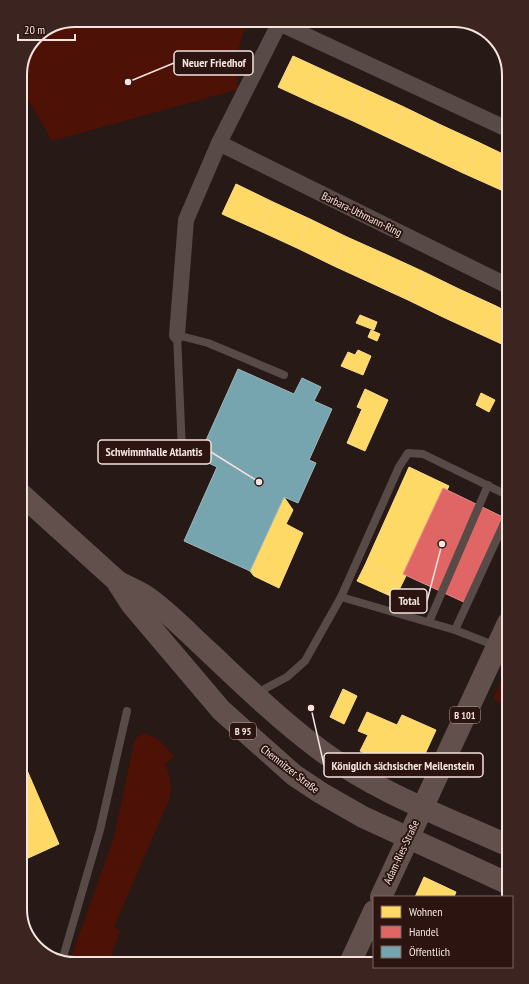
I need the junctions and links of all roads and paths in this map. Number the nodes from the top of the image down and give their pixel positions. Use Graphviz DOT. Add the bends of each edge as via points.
graph roads {
  1 [pos="277,27"];
  2 [pos="291,27"];
  3 [pos="502,127"];
  4 [pos="219,143"];
  5 [pos="502,283"];
  6 [pos="177,335"];
  7 [pos="284,375"];
  8 [pos="182,450"];
  9 [pos="488,485"];
  10 [pos="502,493"];
  11 [pos="27,500"];
  12 [pos="502,528"];
  13 [pos="116,580"];
  14 [pos="341,597"];
  15 [pos="429,622"];
  16 [pos="455,630"];
  17 [pos="502,634"];
  18 [pos="496,646"];
  19 [pos="254,694"];
  20 [pos="127,711"];
  21 [pos="422,808"];
  22 [pos="408,839"];
  23 [pos="502,843"];
  24 [pos="502,881"];
  25 [pos="381,896"];
  26 [pos="373,913"];
  27 [pos="64,956"];
  28 [pos="353,957"];
  1 -- 4 [label="street"];
  2 -- 3 [label="street"];
  4 -- 5 [label="street, Barbara-Uthmann-Ring"];
  4 -- 6 [label="street" via="186,220"];
  6 -- 7 [label="lane" via="208,343"];
  6 -- 8 [label="lane"];
  9 -- 10 [label="lane"];
  9 -- 14 [label="lane" via="423,454 408,453 399,467"];
  9 -- 15 [label="lane"];
  11 -- 13 [label="main road, Chemnitzer Straße / B 95"];
  12 -- 16 [label="lane"];
  13 -- 19 [label="main road, Chemnitzer Straße / B 95" via="144,595 169,615"];
  13 -- 22 [label="main road, Chemnitzer Straße / B 95" via="132,605 192,677 221,710 259,745 294,775 321,793"];
  14 -- 15 [label="lane"];
  14 -- 19 [label="lane" via="305,661 287,677"];
  15 -- 16 [label="lane"];
  16 -- 18 [label="lane"];
  17 -- 18 [label="main road, B 101"];
  18 -- 21 [label="main road, B 101"];
  19 -- 21 [label="main road, Chemnitzer Straße / B 95" via="316,747 354,773"];
  20 -- 27 [label="lane" via="100,830"];
  21 -- 22 [label="main road, Adam-Ries-Straße / B 101"];
  21 -- 23 [label="main road, B 95"];
  22 -- 24 [label="main road, B 95"];
  22 -- 25 [label="main road, Adam-Ries-Straße / B 101"];
  26 -- 28 [label="main road"];
}
